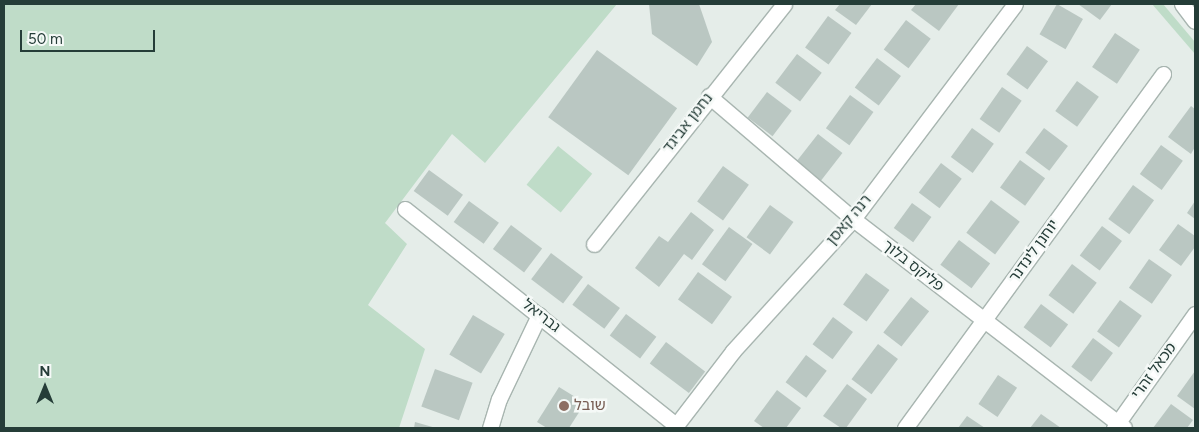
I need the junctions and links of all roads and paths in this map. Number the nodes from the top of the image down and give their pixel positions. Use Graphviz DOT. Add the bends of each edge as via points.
graph roads {
  1 [pos="784,4"];
  2 [pos="1015,4"];
  3 [pos="1182,4"];
  4 [pos="1195,20"];
  5 [pos="1163,74"];
  6 [pos="709,96"];
  7 [pos="404,209"];
  8 [pos="853,219"];
  9 [pos="594,244"];
  10 [pos="1195,314"];
  11 [pos="539,315"];
  12 [pos="984,321"];
  13 [pos="675,426"];
  14 [pos="1118,427"];
  15 [pos="490,428"];
  16 [pos="905,428"];
  1 -- 6 [label="street, נחמן אביגד"];
  2 -- 8 [label="street, רנה קאסן"];
  3 -- 4 [label="street"];
  5 -- 12 [label="street, יוחנן לינדנר"];
  6 -- 8 [label="street, פליקס בלוך"];
  6 -- 9 [label="street, נחמן אביגד"];
  7 -- 11 [label="street, גבריאל"];
  8 -- 12 [label="street, פליקס בלוך"];
  8 -- 13 [label="street, רנה קאסן" via="733,351"];
  10 -- 14 [label="street, מכאל זהרי"];
  11 -- 13 [label="street, גבריאל"];
  11 -- 15 [label="street" via="499,400"];
  12 -- 14 [label="street, פליקס בלוך"];
  12 -- 16 [label="street, יוחנן לינדנר"];
}
